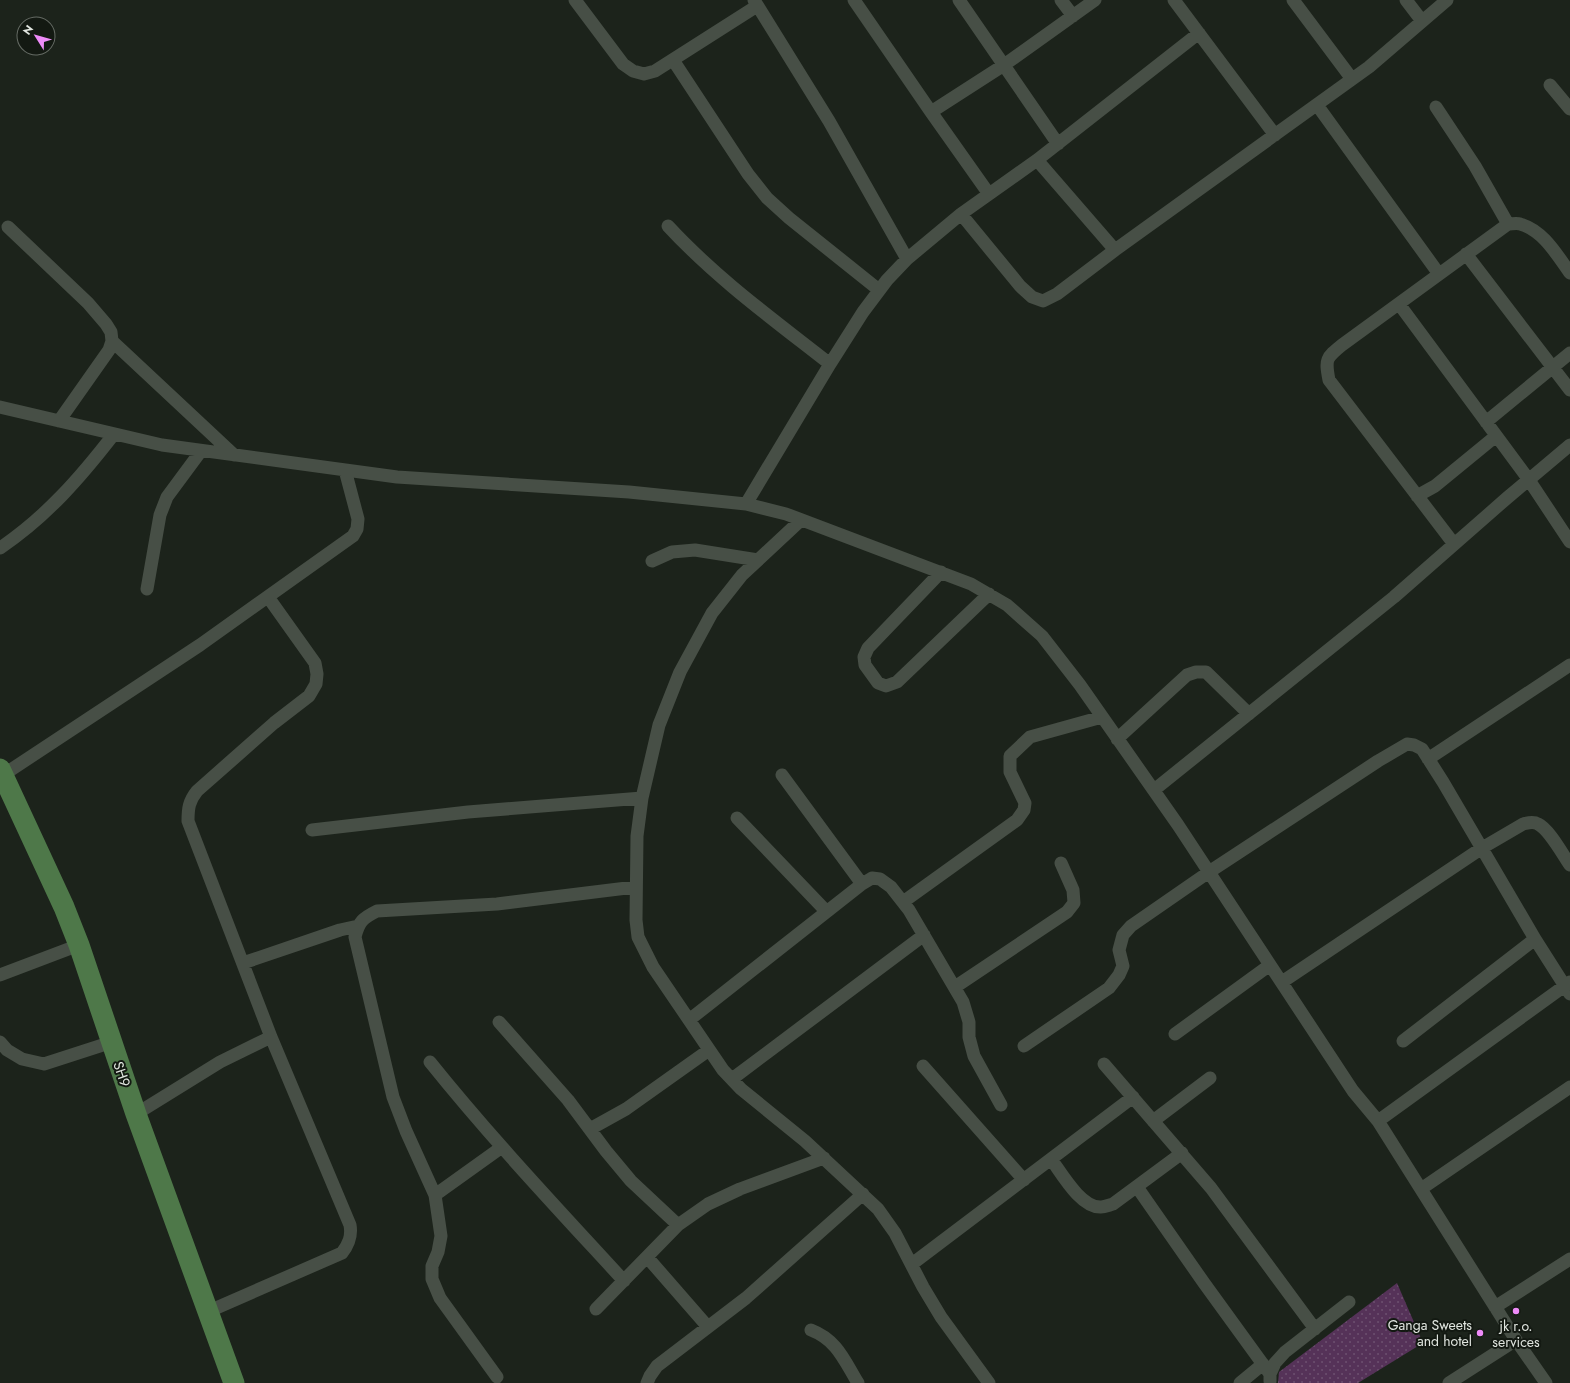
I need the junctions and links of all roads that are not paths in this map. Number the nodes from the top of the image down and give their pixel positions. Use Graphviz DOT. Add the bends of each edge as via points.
graph roads {
  1 [pos="575,0"];
  2 [pos="854,0"];
  3 [pos="959,0"];
  4 [pos="1061,0"];
  5 [pos="1095,0"];
  6 [pos="1174,0"];
  7 [pos="1293,0"];
  8 [pos="1406,0"];
  9 [pos="1447,0"];
  10 [pos="756,3"];
  11 [pos="1073,16"];
  12 [pos="1422,21"];
  13 [pos="1199,33"];
  14 [pos="673,60"];
  15 [pos="1004,65"];
  16 [pos="1352,79"];
  17 [pos="1550,85"];
  18 [pos="1317,105"];
  19 [pos="1436,107"];
  20 [pos="1570,109"];
  21 [pos="931,112"];
  22 [pos="1275,135"];
  23 [pos="1058,144"];
  24 [pos="1037,160"];
  25 [pos="989,194"];
  26 [pos="961,214"];
  27 [pos="1508,224"];
  28 [pos="668,226"];
  29 [pos="8,227"];
  30 [pos="1115,250"];
  31 [pos="1466,254"];
  32 [pos="907,258"];
  33 [pos="1570,273"];
  34 [pos="1439,274"];
  35 [pos="879,290"];
  36 [pos="1398,304"];
  37 [pos="112,341"];
  38 [pos="1570,352"];
  39 [pos="830,364"];
  40 [pos="1552,367"];
  41 [pos="1570,390"];
  42 [pos="0,407"];
  43 [pos="59,421"];
  44 [pos="1486,422"];
  45 [pos="114,434"];
  46 [pos="1496,436"];
  47 [pos="1570,445"];
  48 [pos="201,451"];
  49 [pos="234,455"];
  50 [pos="345,470"];
  51 [pos="1529,480"];
  52 [pos="1417,496"];
  53 [pos="746,504"];
  54 [pos="801,520"];
  55 [pos="1570,542"];
  56 [pos="1454,544"];
  57 [pos="0,548"];
  58 [pos="758,560"];
  59 [pos="652,561"];
  60 [pos="941,572"];
  61 [pos="147,589"];
  62 [pos="989,594"];
  63 [pos="268,597"];
  64 [pos="1570,665"];
  65 [pos="1249,714"];
  66 [pos="1102,717"];
  67 [pos="1117,739"];
  68 [pos="1428,759"];
  69 [pos="1,774"];
  70 [pos="782,775"];
  71 [pos="1154,790"];
  72 [pos="642,798"];
  73 [pos="737,818"];
  74 [pos="312,830"];
  75 [pos="1482,848"];
  76 [pos="1061,863"];
  77 [pos="1570,865"];
  78 [pos="1209,872"];
  79 [pos="862,884"];
  80 [pos="635,887"];
  81 [pos="903,902"];
  82 [pos="826,911"];
  83 [pos="358,926"];
  84 [pos="924,935"];
  85 [pos="1535,939"];
  86 [pos="79,945"];
  87 [pos="243,963"];
  88 [pos="1270,964"];
  89 [pos="0,975"];
  90 [pos="1282,982"];
  91 [pos="955,987"];
  92 [pos="1568,987"];
  93 [pos="689,1020"];
  94 [pos="499,1022"];
  95 [pos="1175,1034"];
  96 [pos="271,1037"];
  97 [pos="1403,1041"];
  98 [pos="0,1042"];
  99 [pos="112,1042"];
  100 [pos="1024,1046"];
  101 [pos="709,1050"];
  102 [pos="430,1062"];
  103 [pos="1104,1064"];
  104 [pos="923,1066"];
  105 [pos="1210,1078"];
  106 [pos="732,1079"];
  107 [pos="1570,1087"];
  108 [pos="1133,1097"];
  109 [pos="1002,1105"];
  110 [pos="136,1114"];
  111 [pos="1153,1121"];
  112 [pos="1378,1121"];
  113 [pos="590,1129"];
  114 [pos="502,1147"];
  115 [pos="1182,1153"];
  116 [pos="824,1158"];
  117 [pos="1051,1159"];
  118 [pos="1024,1180"];
  119 [pos="1137,1187"];
  120 [pos="1421,1189"];
  121 [pos="863,1194"];
  122 [pos="435,1195"];
  123 [pos="678,1225"];
  124 [pos="647,1257"];
  125 [pos="1570,1258"];
  126 [pos="912,1264"];
  127 [pos="624,1281"];
  128 [pos="1349,1302"];
  129 [pos="1495,1307"];
  130 [pos="596,1309"];
  131 [pos="207,1312"];
  132 [pos="708,1327"];
  133 [pos="1315,1329"];
  134 [pos="811,1330"];
  135 [pos="1516,1340"];
  136 [pos="1268,1374"];
  137 [pos="497,1377"];
  138 [pos="234,1383"];
  139 [pos="647,1383"];
  140 [pos="858,1383"];
  141 [pos="989,1383"];
  142 [pos="1240,1383"];
  143 [pos="1449,1383"];
  144 [pos="1546,1383"];
  1 -- 14 [label="street" via="623,64 633,71 644,74"];
  2 -- 21 [label="street"];
  3 -- 15 [label="street"];
  4 -- 11 [label="street"];
  5 -- 11 [label="street"];
  6 -- 13 [label="street"];
  7 -- 16 [label="street"];
  8 -- 12 [label="street"];
  9 -- 12 [label="street"];
  10 -- 14 [label="street"];
  10 -- 32 [label="street" via="829,121"];
  11 -- 15 [label="street"];
  12 -- 16 [label="street"];
  13 -- 22 [label="street"];
  13 -- 23 [label="street"];
  14 -- 35 [label="street" via="748,174 768,198"];
  15 -- 21 [label="street"];
  15 -- 23 [label="street"];
  16 -- 18 [label="street"];
  17 -- 20 [label="street"];
  18 -- 22 [label="street"];
  18 -- 34 [label="street"];
  19 -- 27 [label="street" via="1475,166"];
  21 -- 25 [label="street"];
  22 -- 30 [label="street"];
  23 -- 24 [label="street"];
  24 -- 25 [label="street"];
  24 -- 30 [label="street"];
  25 -- 26 [label="street"];
  26 -- 30 [label="street" via="1020,286 1032,297 1043,301 1057,294"];
  26 -- 32 [label="street"];
  27 -- 31 [label="street"];
  27 -- 33 [label="street" via="1519,224 1532,229 1547,243"];
  28 -- 39 [label="street" via="715,272"];
  29 -- 37 [label="street" via="88,303 106,324 111,332"];
  31 -- 34 [label="street"];
  31 -- 40 [label="street"];
  32 -- 35 [label="street"];
  34 -- 36 [label="street"];
  35 -- 39 [label="street" via="862,312"];
  36 -- 44 [label="street"];
  36 -- 52 [label="street" via="1330,354 1326,364 1329,380"];
  37 -- 43 [label="street" via="109,350"];
  37 -- 49 [label="street"];
  38 -- 40 [label="street"];
  39 -- 53 [label="street"];
  40 -- 41 [label="street"];
  40 -- 44 [label="street"];
  42 -- 43 [label="street"];
  43 -- 45 [label="street"];
  44 -- 46 [label="street"];
  45 -- 48 [label="street"];
  45 -- 57 [label="street" via="59,500 23,532"];
  46 -- 51 [label="street"];
  46 -- 52 [label="street" via="1435,486"];
  47 -- 51 [label="street"];
  48 -- 49 [label="street"];
  48 -- 61 [label="street" via="167,497 160,515"];
  49 -- 50 [label="street"];
  50 -- 53 [label="street" via="629,492"];
  50 -- 63 [label="street" via="358,519 353,536"];
  51 -- 55 [label="street"];
  51 -- 56 [label="street"];
  52 -- 56 [label="street"];
  53 -- 54 [label="street"];
  54 -- 58 [label="street"];
  54 -- 60 [label="street"];
  56 -- 65 [label="street" via="1394,597"];
  58 -- 59 [label="street" via="695,550 672,552"];
  58 -- 72 [label="street" via="742,575 712,613 680,672 659,725"];
  60 -- 62 [label="street"];
  60 -- 62 [label="street" via="868,648 864,656 865,665 878,683 886,686 897,682"];
  62 -- 66 [label="street" via="1007,605 1042,636"];
  63 -- 69 [label="street" via="200,646"];
  63 -- 87 [label="street" via="314,663 316,684 309,696 274,723 197,791 188,808 188,820"];
  64 -- 68 [label="street"];
  65 -- 67 [label="street" via="1206,672 1196,672 1187,675"];
  65 -- 71 [label="street"];
  66 -- 67 [label="street"];
  66 -- 81 [label="street" via="1030,737 1017,748 1010,756 1010,772 1025,802 1024,810 1017,820"];
  67 -- 71 [label="street"];
  68 -- 75 [label="street"];
  68 -- 78 [label="street" via="1422,749 1407,744"];
  69 -- 86 [label="main road, SH9" via="64,907"];
  70 -- 79 [label="street"];
  71 -- 78 [label="street"];
  72 -- 74 [label="street" via="468,812"];
  72 -- 80 [label="street" via="637,836"];
  73 -- 82 [label="street"];
  75 -- 77 [label="street" via="1530,822 1539,824 1547,832"];
  75 -- 85 [label="street"];
  75 -- 90 [label="street"];
  76 -- 91 [label="street" via="1073,890 1074,903 1067,912"];
  78 -- 88 [label="street"];
  78 -- 100 [label="street" via="1131,926 1123,935 1119,950 1123,966 1120,975 1109,988"];
  79 -- 81 [label="street" via="872,878 880,879 891,887"];
  79 -- 82 [label="street"];
  80 -- 83 [label="street" via="497,904 377,911 365,916"];
  80 -- 93 [label="street" via="638,937 653,967"];
  81 -- 84 [label="street"];
  82 -- 93 [label="street"];
  83 -- 87 [label="street"];
  83 -- 122 [label="street" via="355,937 393,1097"];
  84 -- 91 [label="street"];
  84 -- 106 [label="street"];
  85 -- 92 [label="street"];
  85 -- 97 [label="street"];
  86 -- 89 [label="street"];
  86 -- 99 [label="main road, SH9"];
  87 -- 96 [label="street"];
  88 -- 90 [label="street"];
  88 -- 95 [label="street"];
  90 -- 112 [label="street" via="1353,1091"];
  91 -- 109 [label="street" via="969,1022 974,1056"];
  92 -- 112 [label="street"];
  93 -- 101 [label="street"];
  94 -- 113 [label="street" via="568,1100"];
  96 -- 110 [label="street" via="220,1062"];
  96 -- 131 [label="street" via="352,1234 342,1253"];
  98 -- 99 [label="street" via="22,1060 44,1064"];
  99 -- 110 [label="main road, SH9"];
  101 -- 106 [label="street"];
  101 -- 113 [label="street" via="626,1109"];
  102 -- 114 [label="street"];
  103 -- 108 [label="street"];
  104 -- 118 [label="street"];
  105 -- 111 [label="street"];
  106 -- 116 [label="street"];
  107 -- 120 [label="street"];
  108 -- 111 [label="street"];
  108 -- 117 [label="street"];
  110 -- 131 [label="main road, SH9"];
  111 -- 115 [label="street"];
  112 -- 120 [label="street"];
  113 -- 123 [label="street" via="631,1181"];
  114 -- 122 [label="street"];
  114 -- 127 [label="street"];
  115 -- 119 [label="street"];
  115 -- 133 [label="street" via="1211,1188"];
  116 -- 121 [label="street"];
  116 -- 123 [label="street" via="733,1192 708,1204"];
  117 -- 118 [label="street"];
  117 -- 119 [label="street" via="1078,1196 1090,1204 1100,1207 1113,1204"];
  118 -- 126 [label="street"];
  119 -- 136 [label="street"];
  120 -- 129 [label="street"];
  121 -- 126 [label="street" via="878,1209 895,1233"];
  121 -- 132 [label="street" via="746,1298"];
  122 -- 137 [label="street" via="441,1236 432,1266 432,1279 440,1298"];
  123 -- 124 [label="street"];
  124 -- 127 [label="street"];
  124 -- 132 [label="street"];
  125 -- 129 [label="street"];
  126 -- 141 [label="street" via="940,1317"];
  127 -- 130 [label="street"];
  128 -- 133 [label="street"];
  129 -- 135 [label="street"];
  131 -- 138 [label="main road, SH9"];
  132 -- 139 [label="street" via="657,1366"];
  133 -- 136 [label="street" via="1285,1352"];
  134 -- 140 [label="street" via="830,1340"];
  135 -- 143 [label="street"];
  135 -- 144 [label="street"];
  136 -- 142 [label="street"];
}
